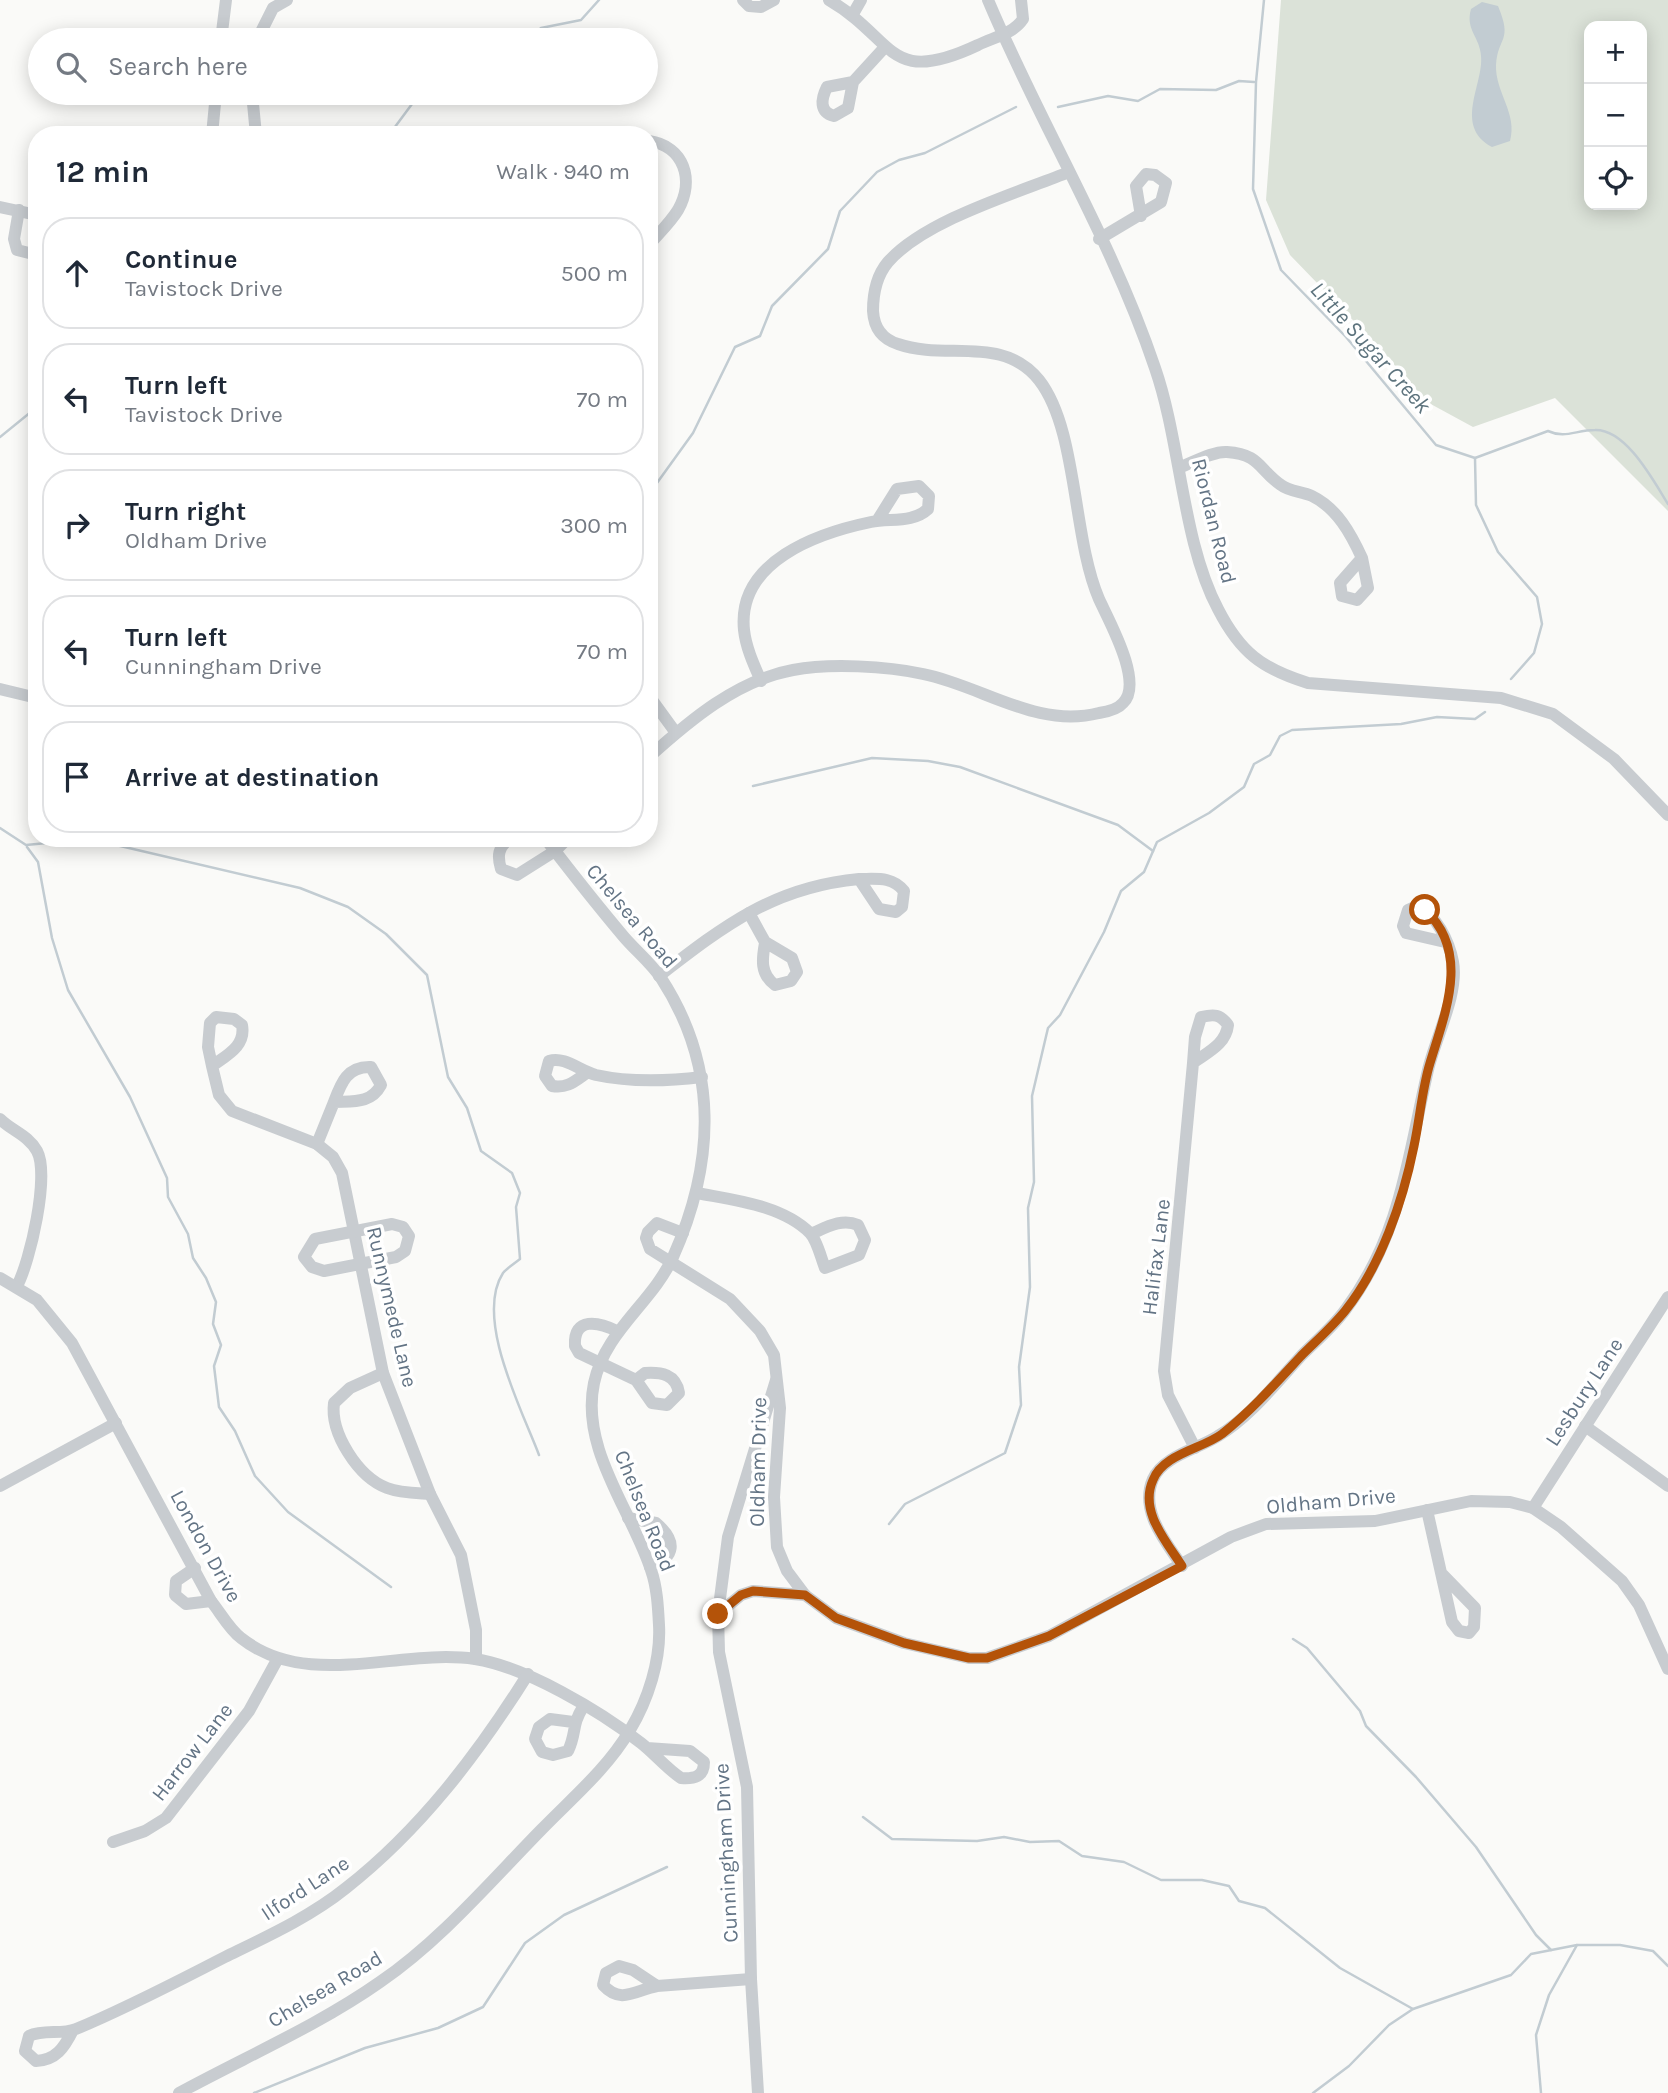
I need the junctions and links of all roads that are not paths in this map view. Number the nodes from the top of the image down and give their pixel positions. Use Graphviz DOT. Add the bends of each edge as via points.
graph roads {
  1 [pos="226,0"];
  2 [pos="287,0"];
  3 [pos="743,0"];
  4 [pos="774,0"];
  5 [pos="829,0"];
  6 [pos="861,0"];
  7 [pos="988,0"];
  8 [pos="1021,0"];
  9 [pos="853,14"];
  10 [pos="222,28"];
  11 [pos="263,28"];
  12 [pos="1002,34"];
  13 [pos="884,47"];
  14 [pos="853,82"];
  15 [pos="215,105"];
  16 [pos="253,105"];
  17 [pos="213,126"];
  18 [pos="255,126"];
  19 [pos="658,144"];
  20 [pos="1069,172"];
  21 [pos="0,207"];
  22 [pos="19,210"];
  23 [pos="28,212"];
  24 [pos="1142,216"];
  25 [pos="658,234"];
  26 [pos="1100,239"];
  27 [pos="28,253"];
  28 [pos="1181,467"];
  29 [pos="877,521"];
  30 [pos="1362,558"];
  31 [pos="761,681"];
  32 [pos="0,690"];
  33 [pos="28,696"];
  34 [pos="658,709"];
  35 [pos="676,733"];
  36 [pos="658,749"];
  37 [pos="1668,815"];
  38 [pos="501,847"];
  39 [pos="552,847"];
  40 [pos="559,847"];
  41 [pos="555,851"];
  42 [pos="859,879"];
  43 [pos="749,913"];
  44 [pos="765,942"];
  45 [pos="1445,942"];
  46 [pos="659,976"];
  47 [pos="1194,1063"];
  48 [pos="212,1066"];
  49 [pos="588,1072"];
  50 [pos="702,1077"];
  51 [pos="334,1102"];
  52 [pos="2,1123"];
  53 [pos="317,1143"];
  54 [pos="697,1193"];
  55 [pos="354,1232"];
  56 [pos="683,1233"];
  57 [pos="811,1234"];
  58 [pos="671,1262"];
  59 [pos="360,1265"];
  60 [pos="0,1278"];
  61 [pos="17,1286"];
  62 [pos="1668,1297"];
  63 [pos="617,1331"];
  64 [pos="601,1364"];
  65 [pos="383,1373"];
  66 [pos="778,1373"];
  67 [pos="636,1380"];
  68 [pos="117,1423"];
  69 [pos="1585,1426"];
  70 [pos="1195,1448"];
  71 [pos="0,1486"];
  72 [pos="1668,1486"];
  73 [pos="430,1494"];
  74 [pos="1533,1508"];
  75 [pos="1427,1510"];
  76 [pos="628,1518"];
  77 [pos="1182,1566"];
  78 [pos="650,1567"];
  79 [pos="195,1568"];
  80 [pos="1441,1573"];
  81 [pos="805,1595"];
  82 [pos="211,1601"];
  83 [pos="718,1614"];
  84 [pos="476,1659"];
  85 [pos="277,1660"];
  86 [pos="1668,1669"];
  87 [pos="528,1674"];
  88 [pos="583,1707"];
  89 [pos="573,1722"];
  90 [pos="628,1734"];
  91 [pos="647,1748"];
  92 [pos="113,1842"];
  93 [pos="751,1979"];
  94 [pos="657,1986"];
  95 [pos="73,2030"];
  96 [pos="179,2093"];
  97 [pos="758,2093"];
  1 -- 10 [label="street"];
  2 -- 11 [label="street" via="273,8"];
  3 -- 4 [label="street" via="761,7"];
  5 -- 9 [label="street"];
  6 -- 9 [label="street"];
  7 -- 12 [label="street, Riordan Road"];
  8 -- 12 [label="street" via="1023,19 1016,29"];
  9 -- 13 [label="street"];
  12 -- 13 [label="street" via="956,56 921,63 900,59"];
  12 -- 20 [label="street, Riordan Road"];
  13 -- 14 [label="street"];
  15 -- 17 [label="street"];
  16 -- 18 [label="street"];
  19 -- 25 [label="street" via="681,157 684,184 678,209"];
  20 -- 26 [label="street, Riordan Road"];
  20 -- 31 [label="street" via="931,230 903,248 886,264 877,283 873,320 883,337 895,344 993,351 1015,359 1042,384 1064,439 1091,579 1128,664 1129,691 1124,703 1086,717 1036,713 934,676 904,671 821,667 790,670"];
  21 -- 22 [label="street"];
  22 -- 23 [label="street"];
  22 -- 27 [label="street" via="14,244"];
  24 -- 26 [label="street"];
  26 -- 28 [label="street, Riordan Road" via="1155,367"];
  28 -- 30 [label="street" via="1223,452 1247,454 1280,485 1327,507 1349,529"];
  28 -- 37 [label="street, Riordan Road" via="1201,567 1217,607 1252,658 1281,675 1308,683 1501,698 1553,714 1614,759"];
  29 -- 31 [label="street" via="806,542 783,554 762,574 747,602 743,626"];
  31 -- 35 [label="street" via="717,702"];
  32 -- 33 [label="street"];
  34 -- 35 [label="street"];
  35 -- 36 [label="street"];
  38 -- 41 [label="street" via="497,857 501,870 517,875"];
  39 -- 41 [label="street, Chelsea Road"];
  40 -- 41 [label="street"];
  41 -- 46 [label="street, Chelsea Road"];
  42 -- 43 [label="street" via="783,894"];
  43 -- 44 [label="street"];
  43 -- 46 [label="street"];
  45 -- 70 [label="street" via="1453,962 1451,988 1428,1068 1404,1188 1376,1260 1337,1320 1251,1409 1220,1436"];
  46 -- 50 [label="street, Chelsea Road" via="685,1020"];
  47 -- 70 [label="street, Halifax Lane" via="1164,1371 1168,1395"];
  48 -- 53 [label="street, Runnymede Lane" via="219,1095 232,1111"];
  49 -- 50 [label="street" via="676,1080"];
  50 -- 54 [label="street, Chelsea Road" via="706,1117"];
  51 -- 53 [label="street"];
  52 -- 61 [label="street" via="28,1138 39,1155 34,1241"];
  53 -- 55 [label="street, Runnymede Lane" via="342,1173"];
  54 -- 56 [label="street, Chelsea Road"];
  54 -- 57 [label="street" via="753,1204"];
  55 -- 59 [label="street, Runnymede Lane"];
  55 -- 59 [label="street" via="315,1239 304,1257 312,1267 324,1271"];
  55 -- 59 [label="street" via="392,1224 403,1227 409,1236 405,1251 397,1257"];
  56 -- 58 [label="street, Chelsea Road"];
  56 -- 58 [label="street, Oldham Drive" via="657,1223 648,1231 650,1248"];
  57 -- 57 [label="street" via="830,1225 851,1223 858,1225 865,1240 859,1255 825,1268"];
  58 -- 63 [label="street, Chelsea Road"];
  58 -- 66 [label="street, Oldham Drive" via="730,1299 760,1331"];
  59 -- 65 [label="street, Runnymede Lane"];
  60 -- 61 [label="street, London Drive"];
  61 -- 68 [label="street, London Drive" via="54,1317"];
  62 -- 69 [label="street, Lesbury Lane"];
  63 -- 64 [label="street, Chelsea Road"];
  63 -- 64 [label="street" via="591,1321 578,1330 575,1346 579,1353"];
  64 -- 67 [label="street"];
  64 -- 76 [label="street, Chelsea Road" via="594,1384 594,1426"];
  65 -- 73 [label="street, Runnymede Lane"];
  65 -- 73 [label="street" via="350,1388 334,1403 334,1424 351,1457 385,1488"];
  66 -- 81 [label="street, Oldham Drive" via="777,1546 787,1571"];
  66 -- 83 [label="street, Cunningham Drive" via="728,1536"];
  68 -- 71 [label="street"];
  68 -- 79 [label="street, London Drive"];
  69 -- 72 [label="street"];
  69 -- 74 [label="street, Lesbury Lane"];
  70 -- 77 [label="street" via="1167,1463 1153,1478 1149,1495 1154,1524"];
  73 -- 84 [label="street, Runnymede Lane" via="461,1555 476,1630"];
  74 -- 75 [label="street, Oldham Drive" via="1471,1501"];
  74 -- 86 [label="street, Oldham Drive" via="1591,1551 1622,1581 1639,1605"];
  75 -- 77 [label="street, Oldham Drive" via="1376,1521 1266,1524 1231,1537"];
  75 -- 80 [label="street"];
  76 -- 78 [label="street, Chelsea Road"];
  76 -- 78 [label="street" via="656,1523 670,1542 666,1561"];
  77 -- 81 [label="street, Oldham Drive" via="1049,1636 987,1658 904,1643 836,1618"];
  78 -- 90 [label="street, Chelsea Road" via="660,1632 644,1704"];
  79 -- 82 [label="street, London Drive"];
  79 -- 82 [label="street" via="176,1581 175,1595 186,1604"];
  81 -- 83 [label="street" via="753,1591"];
  82 -- 85 [label="street, London Drive" via="240,1637"];
  83 -- 93 [label="street, Cunningham Drive" via="719,1652 747,1787"];
  84 -- 85 [label="street, London Drive" via="306,1665"];
  84 -- 87 [label="street, London Drive"];
  85 -- 92 [label="street, Harrow Lane" via="249,1711 166,1818"];
  87 -- 88 [label="street, London Drive"];
  87 -- 95 [label="street, Ilford Lane" via="436,1802 344,1890 278,1930"];
  88 -- 89 [label="street"];
  88 -- 90 [label="street, London Drive"];
  90 -- 91 [label="street, London Drive"];
  90 -- 96 [label="street, Chelsea Road" via="597,1775 424,1948 346,2003"];
  93 -- 94 [label="street"];
  93 -- 97 [label="street, Cunningham Drive"];
}
